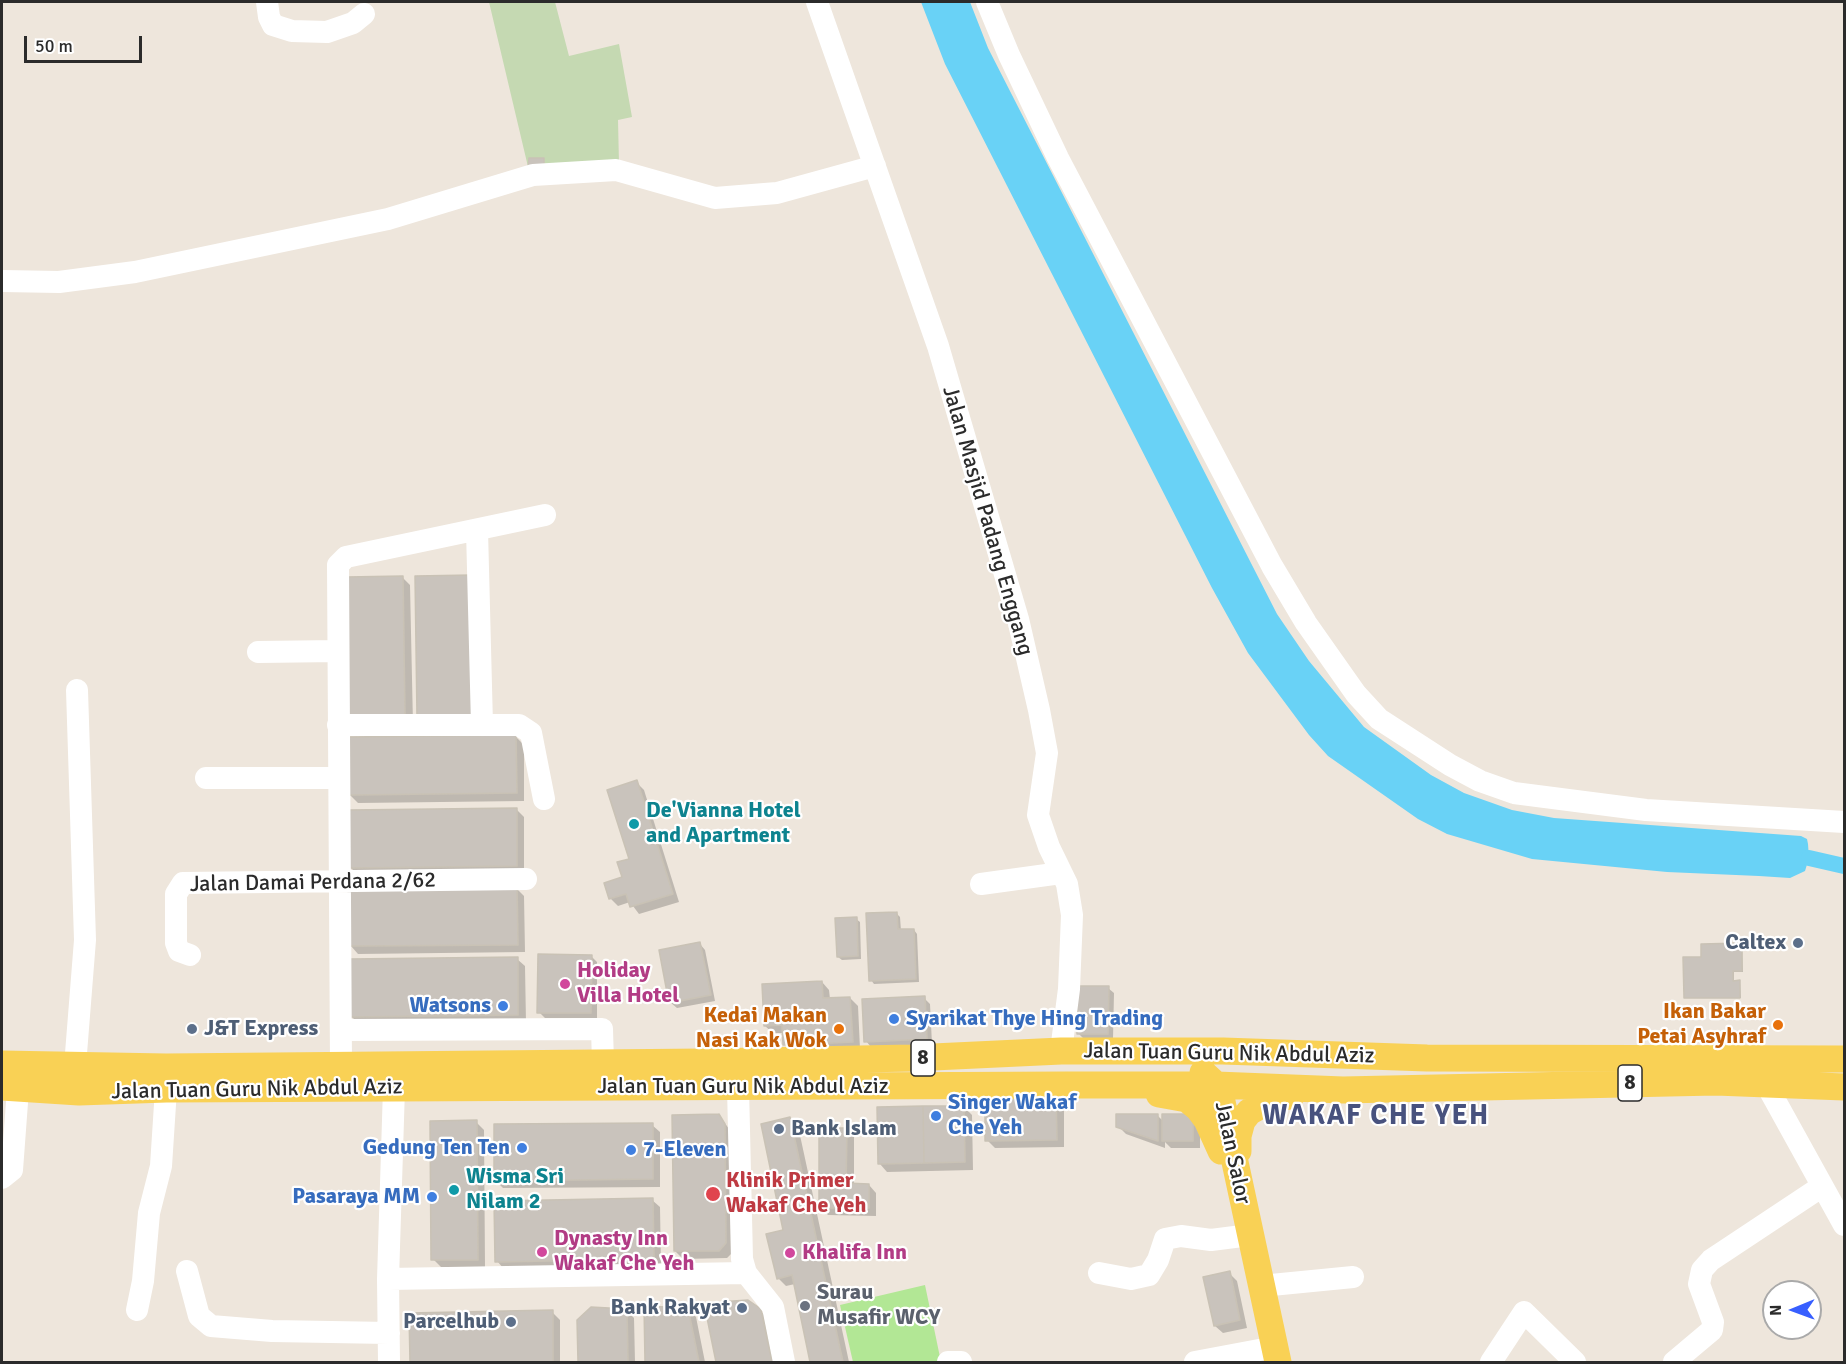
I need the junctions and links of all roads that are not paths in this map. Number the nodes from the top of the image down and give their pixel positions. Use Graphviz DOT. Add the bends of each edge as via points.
graph roads {
  1 [pos="267,2"];
  2 [pos="817,2"];
  3 [pos="987,2"];
  4 [pos="364,14"];
  5 [pos="875,166"];
  6 [pos="2,281"];
  7 [pos="545,515"];
  8 [pos="477,530"];
  9 [pos="338,651"];
  10 [pos="258,652"];
  11 [pos="77,690"];
  12 [pos="338,725"];
  13 [pos="482,725"];
  14 [pos="206,778"];
  15 [pos="339,778"];
  16 [pos="544,799"];
  17 [pos="1845,822"];
  18 [pos="1061,873"];
  19 [pos="526,879"];
  20 [pos="340,881"];
  21 [pos="981,884"];
  22 [pos="190,955"];
  23 [pos="525,1029"];
  24 [pos="341,1030"];
  25 [pos="1061,1051"];
  26 [pos="912,1058"];
  27 [pos="1427,1058"];
  28 [pos="1845,1059"];
  29 [pos="603,1063"];
  30 [pos="2,1064"];
  31 [pos="525,1064"];
  32 [pos="341,1065"];
  33 [pos="75,1066"];
  34 [pos="1766,1084"];
  35 [pos="1069,1085"];
  36 [pos="1216,1085"];
  37 [pos="738,1087"];
  38 [pos="1845,1087"];
  39 [pos="10,1088"];
  40 [pos="394,1088"];
  41 [pos="166,1089"];
  42 [pos="1343,1090"];
  43 [pos="1221,1151"];
  44 [pos="2,1178"];
  45 [pos="1239,1179"];
  46 [pos="1821,1187"];
  47 [pos="1845,1225"];
  48 [pos="1249,1229"];
  49 [pos="187,1271"];
  50 [pos="746,1273"];
  51 [pos="1099,1274"];
  52 [pos="1353,1277"];
  53 [pos="388,1279"];
  54 [pos="1261,1286"];
  55 [pos="137,1310"];
  56 [pos="389,1333"];
  57 [pos="1276,1355"];
  58 [pos="389,1362"];
  59 [pos="784,1362"];
  60 [pos="948,1362"];
  61 [pos="960,1362"];
  62 [pos="1195,1362"];
  63 [pos="1491,1362"];
  64 [pos="1575,1362"];
  65 [pos="1674,1362"];
  1 -- 4 [label="street" via="273,25 292,31 327,32 353,23"];
  2 -- 5 [label="street, Jalan Masjid Padang Enggang"];
  3 -- 17 [label="street" via="1058,158 1272,566 1306,623 1356,694 1379,719 1450,765 1514,793 1646,810"];
  5 -- 6 [label="street" via="777,193 715,198 616,170 533,175 388,219 135,272 58,282"];
  5 -- 18 [label="street, Jalan Masjid Padang Enggang" via="938,346 1018,619 1047,753 1038,815"];
  7 -- 8 [label="street"];
  8 -- 9 [label="street" via="343,558 337,569"];
  8 -- 13 [label="street"];
  9 -- 10 [label="street"];
  9 -- 12 [label="street"];
  11 -- 33 [label="street" via="85,940"];
  12 -- 13 [label="street"];
  12 -- 15 [label="street"];
  13 -- 16 [label="street" via="519,725 531,733"];
  14 -- 15 [label="street"];
  15 -- 20 [label="street"];
  18 -- 21 [label="street"];
  18 -- 25 [label="street, Jalan Masjid Padang Enggang" via="1067,884 1072,915"];
  19 -- 20 [label="street, Jalan Damai Perdana 2/62"];
  20 -- 22 [label="street, Jalan Damai Perdana 2/62" via="183,883 176,894 176,943 179,951"];
  20 -- 24 [label="street"];
  23 -- 24 [label="street"];
  23 -- 29 [label="street" via="602,1029"];
  23 -- 31 [label="street"];
  24 -- 32 [label="street"];
  25 -- 26 [label="main road, Jalan Tuan Guru Nik Abdul Aziz / 8"];
  25 -- 27 [label="main road, Jalan Tuan Guru Nik Abdul Aziz / 8" via="1265,1051"];
  26 -- 29 [label="main road, Jalan Tuan Guru Nik Abdul Aziz / 8"];
  26 -- 36 [label="main road" via="1082,1068 1181,1067 1206,1075"];
  27 -- 28 [label="main road, Jalan Tuan Guru Nik Abdul Aziz / 8"];
  27 -- 36 [label="main road" via="1242,1066 1231,1069"];
  29 -- 31 [label="main road, Jalan Tuan Guru Nik Abdul Aziz / 8"];
  30 -- 33 [label="main road, Jalan Tuan Guru Nik Abdul Aziz / 8"];
  31 -- 32 [label="main road, Jalan Tuan Guru Nik Abdul Aziz / 8"];
  32 -- 33 [label="main road, Jalan Tuan Guru Nik Abdul Aziz / 8"];
  34 -- 38 [label="main road, Jalan Tuan Guru Nik Abdul Aziz / 8"];
  34 -- 42 [label="main road, Jalan Tuan Guru Nik Abdul Aziz / 8"];
  34 -- 46 [label="street"];
  35 -- 36 [label="main road, Jalan Tuan Guru Nik Abdul Aziz / 8"];
  35 -- 37 [label="main road, Jalan Tuan Guru Nik Abdul Aziz / 8"];
  35 -- 43 [label="main road" via="1187,1099 1207,1120"];
  36 -- 42 [label="main road, Jalan Tuan Guru Nik Abdul Aziz / 8"];
  36 -- 43 [label="main road, Jalan Salor" via="1212,1107"];
  36 -- 45 [label="main road, Jalan Salor"];
  37 -- 40 [label="main road, Jalan Tuan Guru Nik Abdul Aziz / 8"];
  37 -- 50 [label="street" via="741,1245"];
  39 -- 41 [label="main road, Jalan Tuan Guru Nik Abdul Aziz / 8" via="80,1092"];
  39 -- 44 [label="street" via="12,1170"];
  40 -- 41 [label="main road, Jalan Tuan Guru Nik Abdul Aziz / 8"];
  40 -- 53 [label="street"];
  41 -- 55 [label="street" via="161,1166 149,1213"];
  42 -- 45 [label="main road" via="1272,1099 1249,1112 1238,1136"];
  43 -- 48 [label="main road, Jalan Salor"];
  45 -- 48 [label="main road, Jalan Salor"];
  46 -- 47 [label="street"];
  46 -- 65 [label="street" via="1711,1260 1702,1270 1699,1284 1713,1322 1712,1330"];
  48 -- 51 [label="street" via="1211,1240 1181,1236 1165,1239 1149,1275 1131,1280"];
  48 -- 54 [label="main road, Jalan Salor"];
  49 -- 56 [label="street" via="199,1316 211,1326 272,1332"];
  50 -- 53 [label="street"];
  50 -- 59 [label="street" via="773,1307"];
  52 -- 54 [label="street"];
  53 -- 56 [label="street"];
  54 -- 57 [label="main road, Jalan Salor"];
  56 -- 58 [label="street"];
  57 -- 62 [label="street"];
  60 -- 61 [label="street"];
  63 -- 64 [label="street" via="1524,1312"];
}
